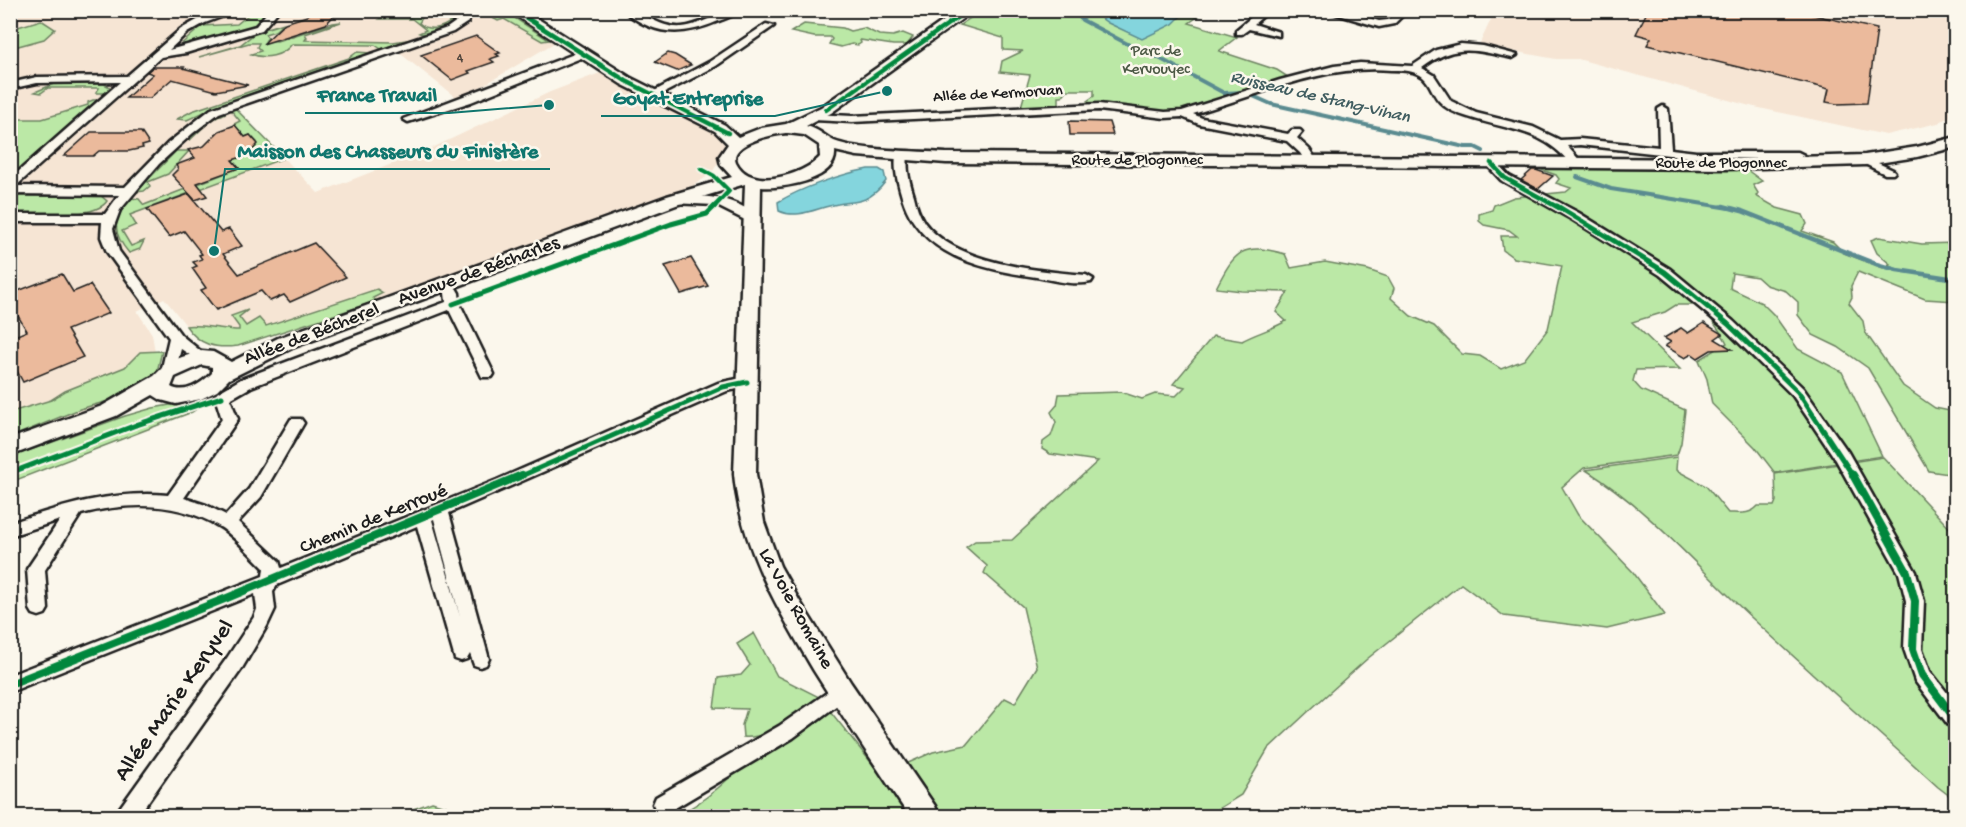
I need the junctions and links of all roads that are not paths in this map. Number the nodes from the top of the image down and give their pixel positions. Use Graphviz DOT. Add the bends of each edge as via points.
graph roads {
  1 [pos="236,10"];
  2 [pos="275,10"];
  3 [pos="468,10"];
  4 [pos="514,10"];
  5 [pos="627,10"];
  6 [pos="968,10"];
  7 [pos="1266,10"];
  8 [pos="1327,10"];
  9 [pos="1404,10"];
  10 [pos="734,11"];
  11 [pos="770,26"];
  12 [pos="1276,34"];
  13 [pos="736,35"];
  14 [pos="749,42"];
  15 [pos="158,54"];
  16 [pos="582,54"];
  17 [pos="1512,55"];
  18 [pos="1414,69"];
  19 [pos="129,79"];
  20 [pos="10,87"];
  21 [pos="652,95"];
  22 [pos="1663,109"];
  23 [pos="694,114"];
  24 [pos="1183,114"];
  25 [pos="821,115"];
  26 [pos="408,119"];
  27 [pos="789,128"];
  28 [pos="766,130"];
  29 [pos="823,140"];
  30 [pos="1956,142"];
  31 [pos="736,144"];
  32 [pos="1560,144"];
  33 [pos="1665,151"];
  34 [pos="1798,155"];
  35 [pos="902,158"];
  36 [pos="1865,160"];
  37 [pos="1311,161"];
  38 [pos="729,162"];
  39 [pos="1483,163"];
  40 [pos="1576,163"];
  41 [pos="823,164"];
  42 [pos="1889,172"];
  43 [pos="10,188"];
  44 [pos="127,191"];
  45 [pos="752,195"];
  46 [pos="672,200"];
  47 [pos="10,218"];
  48 [pos="108,218"];
  49 [pos="1086,279"];
  50 [pos="447,284"];
  51 [pos="453,304"];
  52 [pos="176,338"];
  53 [pos="215,374"];
  54 [pos="487,374"];
  55 [pos="747,382"];
  56 [pos="166,383"];
  57 [pos="296,423"];
  58 [pos="10,448"];
  59 [pos="173,501"];
  60 [pos="77,508"];
  61 [pos="440,510"];
  62 [pos="423,517"];
  63 [pos="228,523"];
  64 [pos="10,530"];
  65 [pos="271,579"];
  66 [pos="39,609"];
  67 [pos="461,653"];
  68 [pos="480,659"];
  69 [pos="10,684"];
  70 [pos="841,691"];
  71 [pos="1956,720"];
  72 [pos="663,804"];
  73 [pos="126,816"];
  74 [pos="925,816"];
  1 -- 15 [label="street" via="191,26"];
  2 -- 15 [label="street" via="259,28 182,51"];
  3 -- 44 [label="street" via="464,21 450,30 215,111 195,125"];
  4 -- 16 [label="main road"];
  5 -- 10 [label="street" via="654,27 679,32"];
  6 -- 25 [label="main road"];
  7 -- 12 [label="street" via="1243,28"];
  8 -- 9 [label="street" via="1379,24 1391,22"];
  11 -- 14 [label="street"];
  13 -- 14 [label="street"];
  14 -- 21 [label="street" via="693,77"];
  15 -- 19 [label="street"];
  16 -- 21 [label="main road"];
  16 -- 26 [label="street"];
  17 -- 18 [label="street" via="1460,45 1440,52"];
  18 -- 24 [label="street, Allée de Kermorvan" via="1342,67"];
  18 -- 32 [label="street, Route de Plogonnec" via="1427,74 1440,96 1457,108 1526,128"];
  19 -- 20 [label="street" via="37,80"];
  19 -- 43 [label="street"];
  21 -- 23 [label="main road"];
  22 -- 33 [label="street, Route de Plogonnec"];
  23 -- 28 [label="main road"];
  23 -- 31 [label="main road" via="724,130"];
  24 -- 25 [label="street, Allée de Kermorvan" via="1089,107 860,119"];
  24 -- 37 [label="street, Allée de Kermorvan" via="1199,121 1294,134"];
  25 -- 27 [label="main road"];
  25 -- 29 [label="main road"];
  27 -- 28 [label="main road"];
  27 -- 29 [label="main road, Route de Plogonnec"];
  28 -- 31 [label="main road"];
  29 -- 35 [label="main road, Route de Plogonnec" via="857,151"];
  29 -- 41 [label="main road" via="829,151"];
  30 -- 36 [label="main road, Route de Plogonnec"];
  31 -- 38 [label="main road"];
  32 -- 33 [label="street, Route de Plogonnec" via="1580,141"];
  32 -- 40 [label="street, Route de Plogonnec"];
  33 -- 34 [label="street, Route de Plogonnec" via="1718,157"];
  35 -- 37 [label="main road, Route de Plogonnec"];
  35 -- 41 [label="main road, Route de Plogonnec"];
  35 -- 49 [label="street" via="903,178 913,212 924,229 941,242 1006,268"];
  36 -- 40 [label="main road, Route de Plogonnec" via="1786,164"];
  36 -- 42 [label="street, Route de Plogonnec"];
  37 -- 39 [label="main road, Route de Plogonnec"];
  38 -- 45 [label="main road"];
  38 -- 46 [label="main road, Avenue de Bécharles" via="705,184"];
  39 -- 40 [label="main road, Route de Plogonnec"];
  39 -- 71 [label="street" via="1628,247 1672,278 1740,335 1804,399 1842,456 1907,572 1915,601 1912,631 1918,665"];
  41 -- 45 [label="main road" via="803,177 775,182"];
  43 -- 44 [label="street"];
  44 -- 48 [label="street"];
  45 -- 46 [label="main road, Avenue de Bécharles"];
  45 -- 46 [label="street, Avenue de Bécharles" via="723,202"];
  45 -- 55 [label="main road, La Voie Romaine"];
  46 -- 50 [label="main road, Avenue de Bécharles"];
  47 -- 48 [label="street"];
  48 -- 52 [label="street" via="106,234 114,252"];
  50 -- 51 [label="street"];
  50 -- 53 [label="main road, Avenue de Bécharles" via="285,343"];
  51 -- 53 [label="street, Allée de Bécherel" via="246,383"];
  51 -- 54 [label="street"];
  52 -- 53 [label="street"];
  52 -- 56 [label="street"];
  53 -- 56 [label="main road" via="194,394"];
  53 -- 56 [label="main road" via="184,363"];
  53 -- 59 [label="street" via="230,418"];
  55 -- 61 [label="street, Chemin de Kerroué" via="723,387"];
  55 -- 70 [label="main road, La Voie Romaine" via="745,474 752,527 785,600"];
  56 -- 58 [label="main road" via="109,411"];
  57 -- 63 [label="street" via="255,493"];
  59 -- 60 [label="street" via="137,499"];
  59 -- 63 [label="street"];
  60 -- 64 [label="street"];
  60 -- 66 [label="street" via="36,568"];
  61 -- 62 [label="street, Chemin de Kerroué"];
  61 -- 68 [label="street, Chemin de Kerroué"];
  62 -- 65 [label="street, Chemin de Kerroué"];
  62 -- 67 [label="street, Chemin de Kerroué"];
  63 -- 65 [label="street" via="273,566"];
  65 -- 69 [label="street, Chemin de Kerroué"];
  65 -- 73 [label="street, Allée Marie Keryvel" via="264,592 264,614 247,644"];
  70 -- 72 [label="street, La Voie Romaine" via="786,732"];
  70 -- 74 [label="main road, La Voie Romaine"];
}
